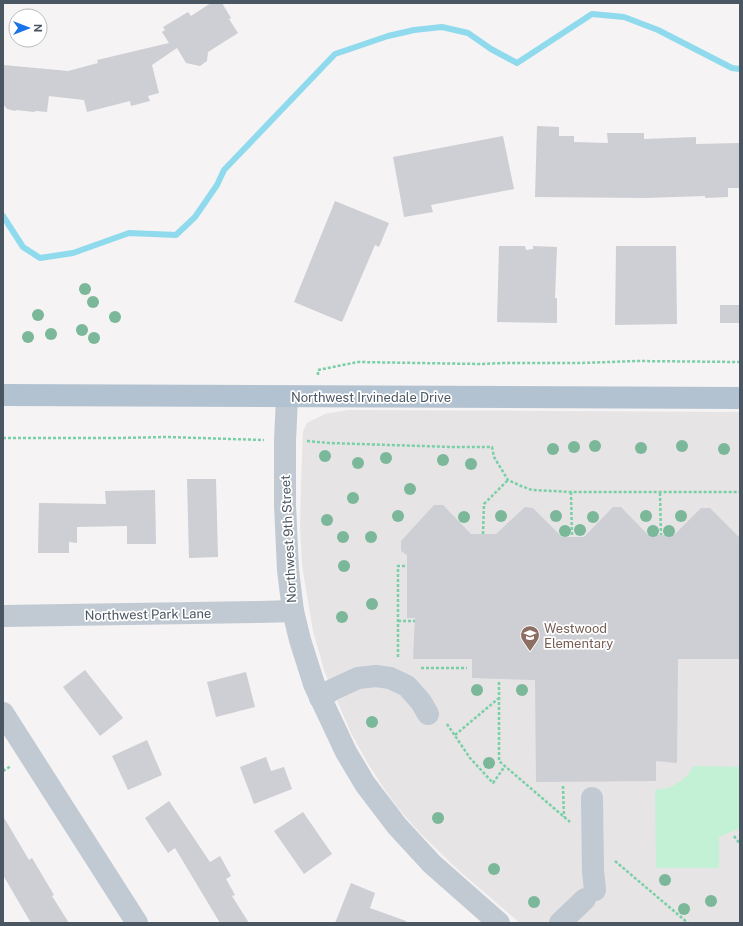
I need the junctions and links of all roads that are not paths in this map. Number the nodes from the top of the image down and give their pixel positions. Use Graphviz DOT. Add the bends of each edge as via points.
graph roads {
  1 [pos="3,395"];
  2 [pos="287,397"];
  3 [pos="740,398"];
  4 [pos="292,611"];
  5 [pos="3,616"];
  6 [pos="320,698"];
  7 [pos="3,713"];
  8 [pos="428,714"];
  9 [pos="592,798"];
  10 [pos="137,923"];
  11 [pos="498,923"];
  12 [pos="560,923"];
  1 -- 2 [label="main road, Northwest Irvinedale Drive"];
  2 -- 3 [label="main road, Northwest Irvinedale Drive"];
  2 -- 4 [label="street, Northwest 9th Street" via="286,548"];
  4 -- 5 [label="street, Northwest Park Lane"];
  4 -- 6 [label="street, Northwest 9th Street"];
  6 -- 8 [label="street" via="358,678 390,678 407,686"];
  6 -- 11 [label="street, Northwest 9th Street" via="365,784 397,826 432,864"];
  7 -- 10 [label="street"];
  9 -- 12 [label="street" via="593,871 590,895"];
}
